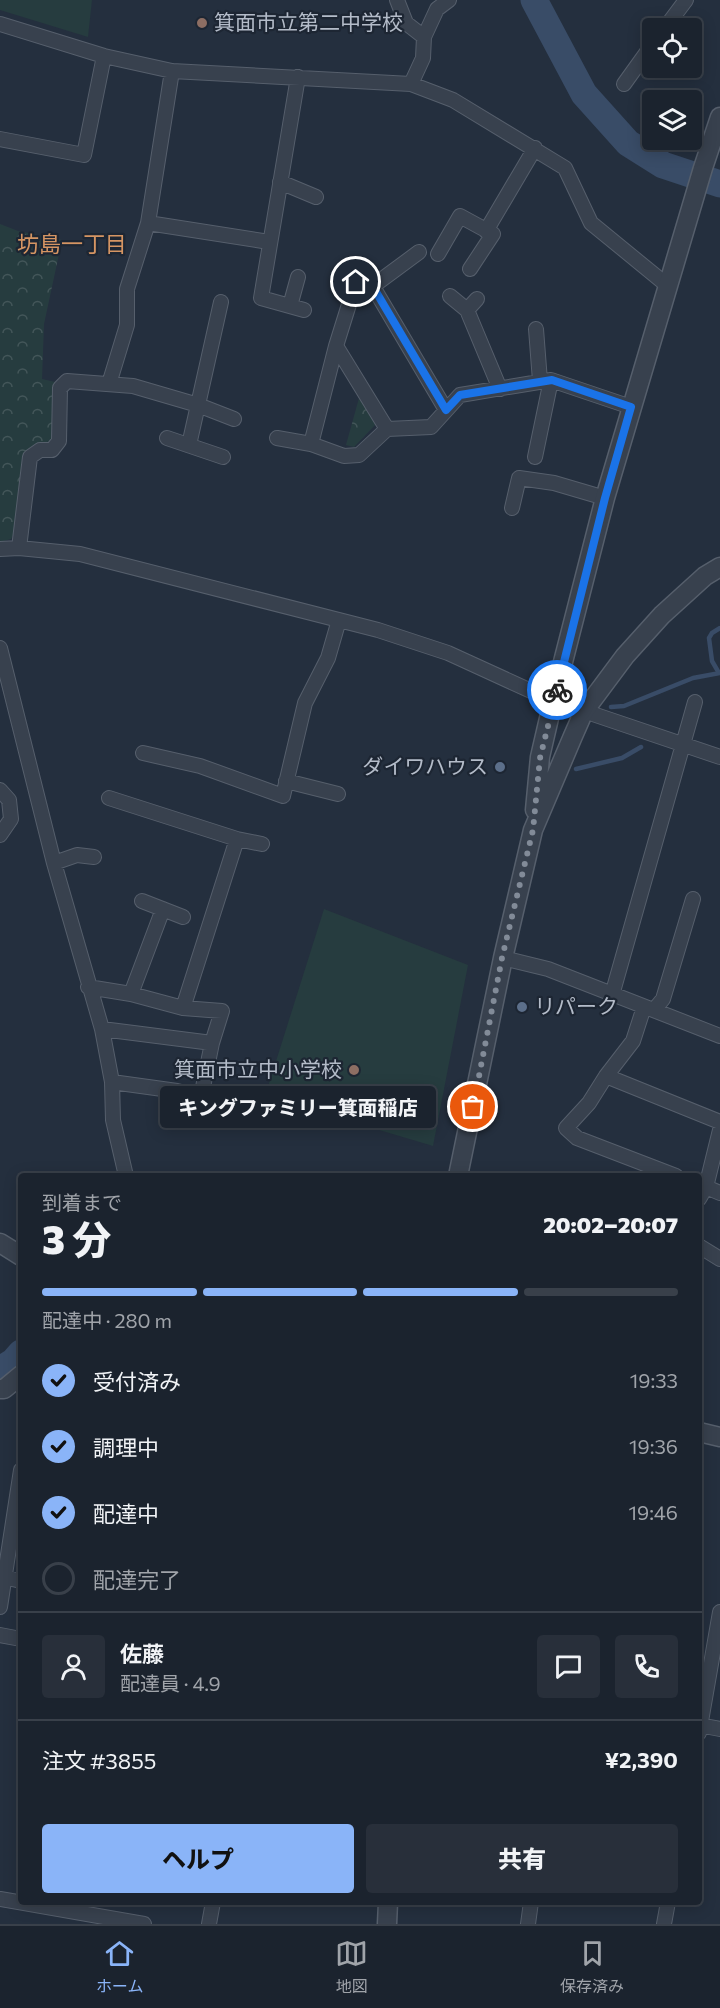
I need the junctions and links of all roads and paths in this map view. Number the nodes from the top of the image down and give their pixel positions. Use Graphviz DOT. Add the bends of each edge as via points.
graph roads {
  1 [pos="397,0"];
  2 [pos="449,0"];
  3 [pos="686,0"];
  4 [pos="672,18"];
  5 [pos="0,24"];
  6 [pos="424,37"];
  7 [pos="105,56"];
  8 [pos="642,59"];
  9 [pos="172,71"];
  10 [pos="298,77"];
  11 [pos="411,84"];
  12 [pos="624,84"];
  13 [pos="720,117"];
  14 [pos="0,139"];
  15 [pos="535,148"];
  16 [pos="280,182"];
  17 [pos="316,197"];
  18 [pos="148,223"];
  19 [pos="486,231"];
  20 [pos="269,242"];
  21 [pos="419,252"];
  22 [pos="438,254"];
  23 [pos="470,269"];
  24 [pos="298,277"];
  25 [pos="373,286"];
  26 [pos="668,286"];
  27 [pos="450,296"];
  28 [pos="477,299"];
  29 [pos="221,302"];
  30 [pos="290,306"];
  31 [pos="303,310"];
  32 [pos="467,310"];
  33 [pos="536,329"];
  34 [pos="336,346"];
  35 [pos="546,381"];
  36 [pos="109,384"];
  37 [pos="500,389"];
  38 [pos="198,405"];
  39 [pos="631,407"];
  40 [pos="446,410"];
  41 [pos="234,419"];
  42 [pos="387,429"];
  43 [pos="167,438"];
  44 [pos="277,438"];
  45 [pos="311,444"];
  46 [pos="189,445"];
  47 [pos="223,457"];
  48 [pos="535,457"];
  49 [pos="605,498"];
  50 [pos="512,508"];
  51 [pos="19,548"];
  52 [pos="0,549"];
  53 [pos="720,567"];
  54 [pos="339,620"];
  55 [pos="0,648"];
  56 [pos="554,701"];
  57 [pos="695,702"];
  58 [pos="584,711"];
  59 [pos="683,744"];
  60 [pos="143,753"];
  61 [pos="720,757"];
  62 [pos="286,781"];
  63 [pos="0,790"];
  64 [pos="338,794"];
  65 [pos="109,798"];
  66 [pos="533,830"];
  67 [pos="0,835"];
  68 [pos="237,839"];
  69 [pos="262,844"];
  70 [pos="94,856"];
  71 [pos="54,863"];
  72 [pos="693,899"];
  73 [pos="142,902"];
  74 [pos="163,909"];
  75 [pos="183,917"];
  76 [pos="502,958"];
  77 [pos="88,987"];
  78 [pos="131,994"];
  79 [pos="612,995"];
  80 [pos="183,1008"];
  81 [pos="649,1009"];
  82 [pos="102,1029"];
  83 [pos="720,1036"];
  84 [pos="212,1043"];
  85 [pos="606,1076"];
  86 [pos="112,1082"];
  87 [pos="720,1122"];
  88 [pos="720,1130"];
  89 [pos="125,1173"];
  90 [pos="459,1173"];
  91 [pos="668,1173"];
  92 [pos="702,1187"];
  93 [pos="702,1190"];
  94 [pos="720,1193"];
  95 [pos="0,1243"];
  96 [pos="702,1247"];
  97 [pos="18,1254"];
  98 [pos="720,1259"];
  99 [pos="18,1377"];
  100 [pos="0,1389"];
  101 [pos="702,1433"];
  102 [pos="720,1437"];
  103 [pos="18,1488"];
  104 [pos="3,1577"];
  105 [pos="18,1580"];
  106 [pos="0,1607"];
  107 [pos="720,1612"];
  108 [pos="0,1635"];
  109 [pos="18,1638"];
  110 [pos="702,1711"];
  111 [pos="702,1728"];
  112 [pos="720,1729"];
  113 [pos="0,1899"];
  114 [pos="18,1901"];
  115 [pos="58,1905"];
  116 [pos="212,1905"];
  117 [pos="388,1905"];
  118 [pos="531,1905"];
  119 [pos="667,1905"];
  120 [pos="78,1907"];
  121 [pos="144,1924"];
  122 [pos="209,1924"];
  123 [pos="387,1924"];
  124 [pos="528,1924"];
  125 [pos="664,1924"];
  1 -- 6 [label="street" via="406,23"];
  2 -- 6 [label="street" via="437,9"];
  3 -- 4 [label="street"];
  5 -- 7 [label="street"];
  6 -- 11 [label="street" via="423,58"];
  7 -- 9 [label="street"];
  7 -- 14 [label="street" via="84,155"];
  8 -- 12 [label="street"];
  9 -- 10 [label="street"];
  9 -- 18 [label="street"];
  10 -- 11 [label="street"];
  10 -- 16 [label="street"];
  11 -- 15 [label="street" via="453,100"];
  13 -- 26 [label="street"];
  15 -- 19 [label="street"];
  15 -- 26 [label="street" via="565,168 591,223"];
  16 -- 17 [label="street"];
  16 -- 20 [label="street"];
  18 -- 20 [label="street"];
  18 -- 36 [label="street" via="127,289 127,325"];
  19 -- 22 [label="street" via="460,216"];
  19 -- 23 [label="street" via="493,234"];
  20 -- 30 [label="street" via="261,298"];
  21 -- 25 [label="street"];
  24 -- 30 [label="street"];
  25 -- 34 [label="street" via="369,280 356,282"];
  25 -- 40 [label="street"];
  26 -- 39 [label="street"];
  27 -- 32 [label="street"];
  28 -- 32 [label="street"];
  29 -- 38 [label="street"];
  30 -- 31 [label="street"];
  32 -- 37 [label="street"];
  33 -- 35 [label="street"];
  34 -- 42 [label="street"];
  34 -- 45 [label="street"];
  35 -- 37 [label="street"];
  35 -- 39 [label="street"];
  35 -- 48 [label="street"];
  36 -- 38 [label="street" via="133,386"];
  36 -- 51 [label="street" via="67,381 60,388 59,441 52,450 40,450 30,457"];
  37 -- 40 [label="street" via="460,395"];
  38 -- 41 [label="street"];
  38 -- 46 [label="street"];
  39 -- 49 [label="street"];
  40 -- 42 [label="street" via="431,427"];
  42 -- 45 [label="street" via="358,455 344,456"];
  43 -- 46 [label="street"];
  44 -- 45 [label="street"];
  46 -- 47 [label="street"];
  49 -- 50 [label="street" via="554,483 519,478"];
  49 -- 56 [label="street"];
  51 -- 52 [label="street"];
  51 -- 54 [label="street" via="80,554"];
  53 -- 58 [label="street" via="662,615"];
  54 -- 56 [label="street" via="448,653"];
  54 -- 62 [label="street" via="328,658 305,703"];
  55 -- 71 [label="street"];
  56 -- 58 [label="street"];
  56 -- 66 [label="street" via="540,758"];
  57 -- 59 [label="street"];
  58 -- 59 [label="street"];
  58 -- 66 [label="street"];
  59 -- 61 [label="street"];
  59 -- 79 [label="street"];
  60 -- 62 [label="street" via="200,766 283,796"];
  62 -- 64 [label="street"];
  63 -- 67 [label="street" via="9,800 11,819"];
  65 -- 68 [label="street"];
  66 -- 76 [label="street"];
  68 -- 69 [label="street"];
  68 -- 80 [label="street"];
  70 -- 71 [label="street" via="76,855"];
  71 -- 77 [label="street"];
  72 -- 81 [label="street" via="663,999"];
  73 -- 74 [label="street"];
  74 -- 75 [label="street"];
  74 -- 78 [label="street"];
  76 -- 79 [label="street" via="548,969"];
  76 -- 90 [label="street"];
  77 -- 78 [label="street"];
  77 -- 82 [label="street"];
  78 -- 80 [label="street"];
  79 -- 81 [label="street"];
  80 -- 84 [label="street" via="222,1011"];
  81 -- 83 [label="street"];
  81 -- 85 [label="street" via="633,1041"];
  82 -- 84 [label="street"];
  82 -- 86 [label="street"];
  84 -- 86 [label="street" via="201,1097"];
  85 -- 87 [label="street"];
  85 -- 91 [label="street" via="566,1128 577,1138"];
  86 -- 89 [label="street" via="113,1120"];
  88 -- 92 [label="street"];
  93 -- 94 [label="street"];
  95 -- 97 [label="street"];
  96 -- 98 [label="street"];
  99 -- 100 [label="street"];
  101 -- 102 [label="street"];
  103 -- 104 [label="street"];
  104 -- 105 [label="street"];
  104 -- 106 [label="street"];
  107 -- 110 [label="street"];
  108 -- 109 [label="street"];
  111 -- 112 [label="street"];
  113 -- 114 [label="street"];
  115 -- 120 [label="street"];
  116 -- 122 [label="street"];
  117 -- 123 [label="street"];
  118 -- 124 [label="street"];
  119 -- 125 [label="street"];
  120 -- 121 [label="street"];
}
